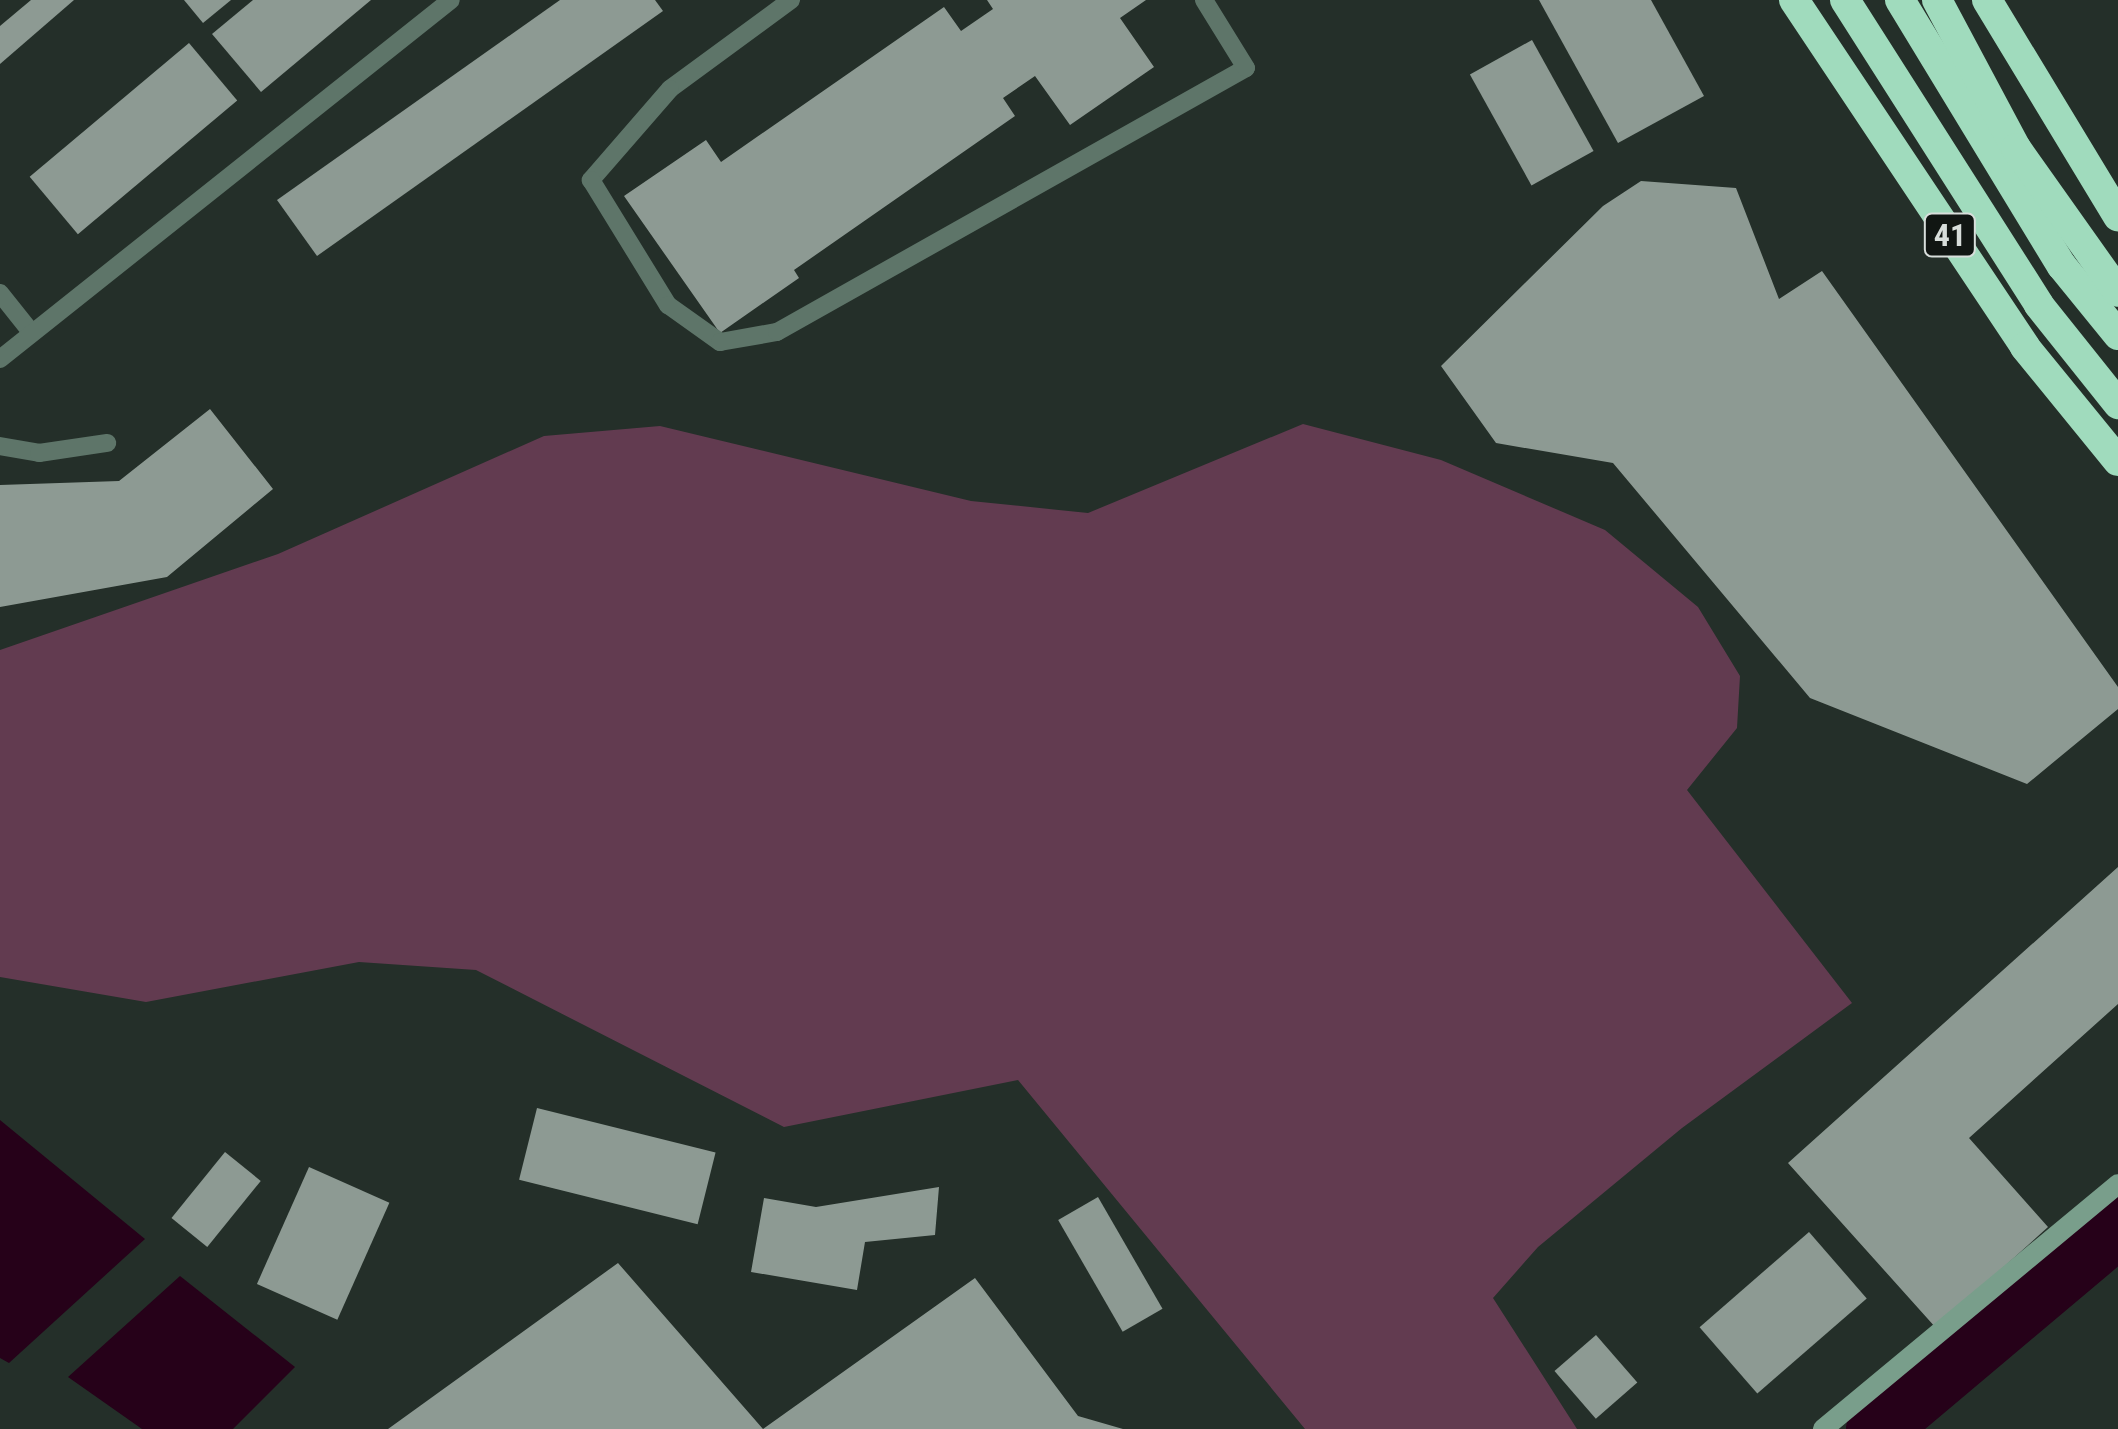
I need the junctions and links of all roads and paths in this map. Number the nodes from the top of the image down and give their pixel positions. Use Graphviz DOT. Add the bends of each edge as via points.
graph roads {
  1 [pos="451,0"];
  2 [pos="792,0"];
  3 [pos="1204,0"];
  4 [pos="1794,0"];
  5 [pos="1845,0"];
  6 [pos="1900,0"];
  7 [pos="1937,0"];
  8 [pos="1987,0"];
  9 [pos="2118,216"];
  10 [pos="2118,292"];
  11 [pos="0,293"];
  12 [pos="31,332"];
  13 [pos="2118,335"];
  14 [pos="0,359"];
  15 [pos="2118,404"];
  16 [pos="107,444"];
  17 [pos="0,446"];
  18 [pos="2118,461"];
  19 [pos="2118,1184"];
  20 [pos="1823,1429"];
  1 -- 12 [label="lane"];
  2 -- 3 [label="lane" via="670,89 590,180 668,305 720,342 777,332 1246,68"];
  4 -- 18 [label="highway, 41" via="2025,347"];
  5 -- 15 [label="highway" via="2039,305"];
  6 -- 13 [label="highway" via="2062,266"];
  7 -- 10 [label="highway" via="2016,148"];
  8 -- 9 [label="highway"];
  11 -- 12 [label="lane"];
  12 -- 14 [label="lane"];
  16 -- 17 [label="lane" via="38,453"];
  19 -- 20 [label="street"];
}
